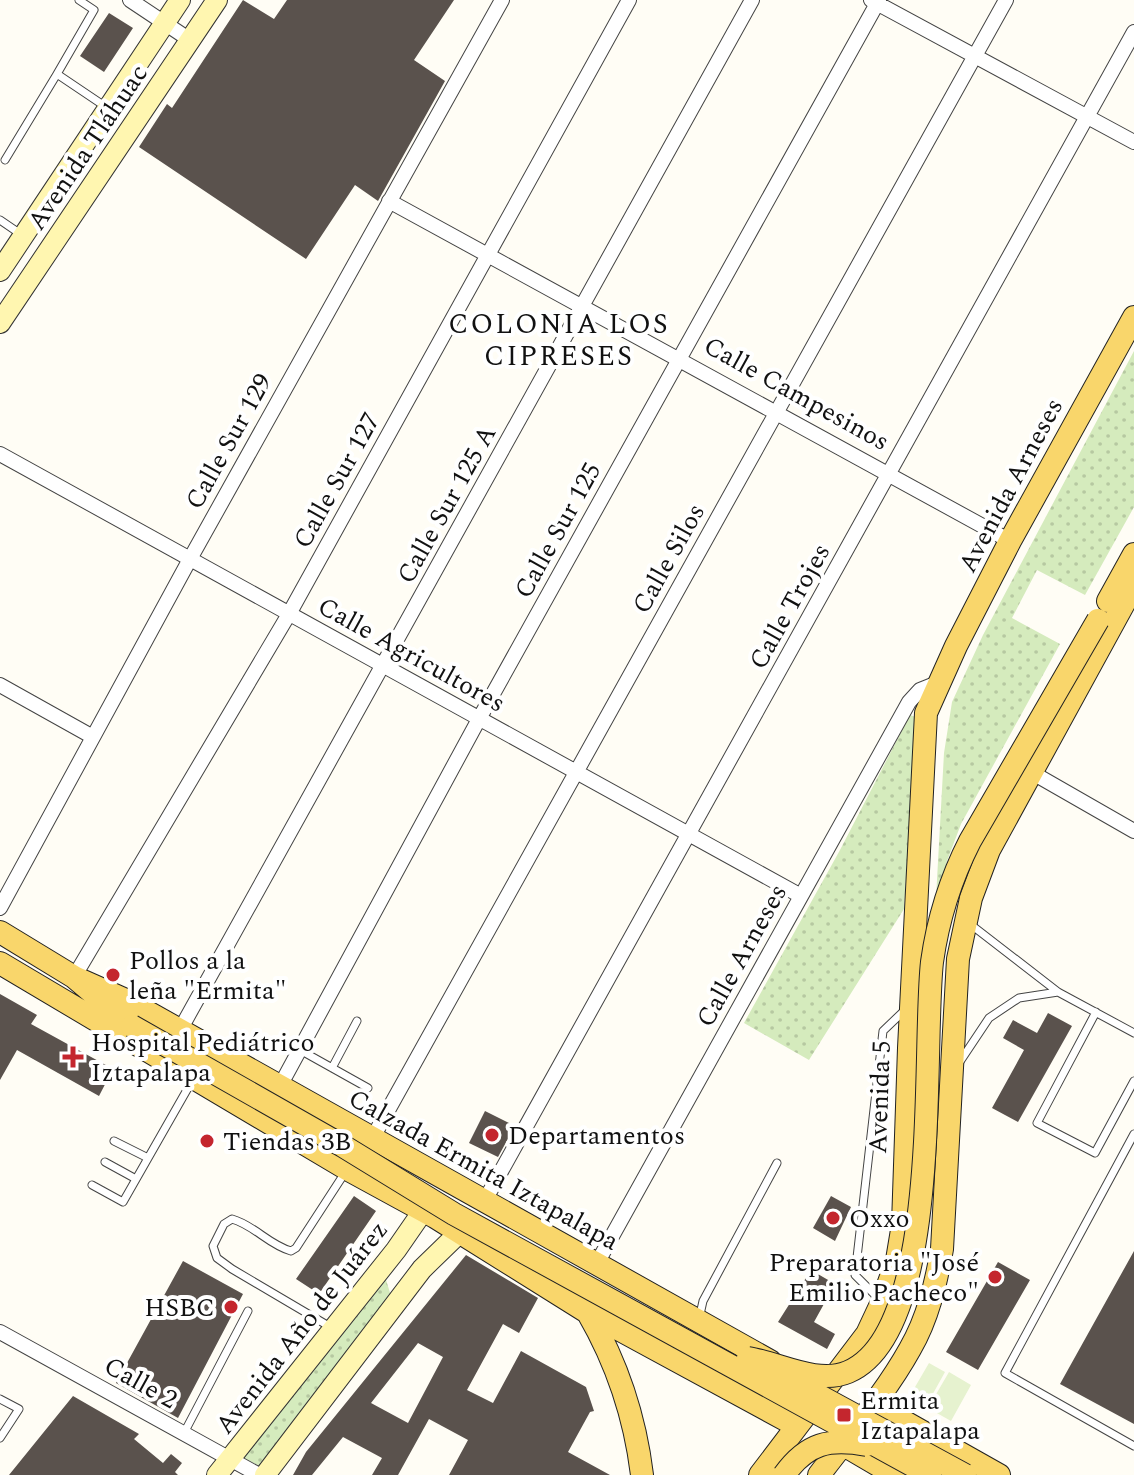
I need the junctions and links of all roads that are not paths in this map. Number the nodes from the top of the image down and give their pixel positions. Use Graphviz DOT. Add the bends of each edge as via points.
graph roads {
  1 [pos="79,0"];
  2 [pos="130,0"];
  3 [pos="180,0"];
  4 [pos="217,0"];
  5 [pos="502,0"];
  6 [pos="629,0"];
  7 [pos="752,0"];
  8 [pos="1006,0"];
  9 [pos="876,1"];
  10 [pos="165,23"];
  11 [pos="1134,32"];
  12 [pos="190,40"];
  13 [pos="975,56"];
  14 [pos="57,74"];
  15 [pos="108,108"];
  16 [pos="1086,116"];
  17 [pos="1134,142"];
  18 [pos="5,160"];
  19 [pos="389,201"];
  20 [pos="0,220"];
  21 [pos="23,236"];
  22 [pos="488,255"];
  23 [pos="0,271"];
  24 [pos="582,306"];
  25 [pos="1134,317"];
  26 [pos="0,323"];
  27 [pos="680,359"];
  28 [pos="777,412"];
  29 [pos="0,454"];
  30 [pos="889,473"];
  31 [pos="1010,541"];
  32 [pos="1134,554"];
  33 [pos="190,559"];
  34 [pos="1132,594"];
  35 [pos="289,614"];
  36 [pos="383,666"];
  37 [pos="941,682"];
  38 [pos="0,685"];
  39 [pos="479,719"];
  40 [pos="93,737"];
  41 [pos="1031,772"];
  42 [pos="576,773"];
  43 [pos="1134,831"];
  44 [pos="689,836"];
  45 [pos="801,896"];
  46 [pos="0,908"];
  47 [pos="965,921"];
  48 [pos="0,932"];
  49 [pos="0,963"];
  50 [pos="74,977"];
  51 [pos="1058,992"];
  52 [pos="911,1005"];
  53 [pos="1096,1012"];
  54 [pos="357,1021"];
  55 [pos="180,1030"];
  56 [pos="1134,1033"];
  57 [pos="300,1050"];
  58 [pos="332,1068"];
  59 [pos="952,1074"];
  60 [pos="193,1079"];
  61 [pos="1134,1081"];
  62 [pos="280,1086"];
  63 [pos="368,1088"];
  64 [pos="1134,1134"];
  65 [pos="372,1139"];
  66 [pos="114,1141"];
  67 [pos="148,1158"];
  68 [pos="105,1162"];
  69 [pos="777,1163"];
  70 [pos="347,1169"];
  71 [pos="136,1179"];
  72 [pos="92,1185"];
  73 [pos="484,1202"];
  74 [pos="423,1211"];
  75 [pos="459,1233"];
  76 [pos="396,1250"];
  77 [pos="596,1265"];
  78 [pos="422,1269"];
  79 [pos="882,1302"];
  80 [pos="248,1311"];
  81 [pos="587,1312"];
  82 [pos="699,1321"];
  83 [pos="333,1328"];
  84 [pos="0,1332"];
  85 [pos="723,1336"];
  86 [pos="748,1358"];
  87 [pos="704,1375"];
  88 [pos="824,1389"];
  89 [pos="0,1399"];
  90 [pos="873,1404"];
  91 [pos="797,1426"];
  92 [pos="184,1433"];
  93 [pos="0,1438"];
  94 [pos="933,1438"];
  95 [pos="842,1444"];
  96 [pos="1134,1446"];
  97 [pos="893,1464"];
  98 [pos="224,1467"];
  99 [pos="262,1475"];
  100 [pos="642,1475"];
  101 [pos="760,1475"];
  102 [pos="784,1475"];
  103 [pos="819,1475"];
  104 [pos="908,1475"];
  105 [pos="930,1475"];
  106 [pos="965,1475"];
  107 [pos="999,1475"];
  1 -- 14 [label="lane" via="94,10"];
  2 -- 10 [label="street"];
  3 -- 10 [label="main road, Avenida Tláhuac"];
  4 -- 12 [label="main road, Avenida Tláhuac"];
  5 -- 19 [label="street, Calle Sur 129"];
  6 -- 22 [label="street, Calle Sur 127"];
  7 -- 24 [label="street, Calle Sur 125 A"];
  8 -- 13 [label="street, Calle Silos"];
  9 -- 13 [label="street"];
  9 -- 27 [label="street, Calle Sur 125"];
  10 -- 12 [label="street"];
  10 -- 15 [label="main road, Avenida Tláhuac"];
  11 -- 16 [label="street, Calle Trojes"];
  12 -- 26 [label="main road, Avenida Tláhuac"];
  13 -- 16 [label="street"];
  13 -- 28 [label="street, Calle Silos"];
  14 -- 15 [label="lane"];
  14 -- 18 [label="lane"];
  15 -- 21 [label="main road, Avenida Tláhuac"];
  16 -- 17 [label="street"];
  16 -- 30 [label="street, Calle Trojes"];
  19 -- 22 [label="street, Calle Campesinos"];
  19 -- 33 [label="street, Calle Sur 129"];
  20 -- 21 [label="lane"];
  21 -- 23 [label="main road, Avenida Tláhuac"];
  22 -- 24 [label="street, Calle Campesinos"];
  22 -- 35 [label="street, Calle Sur 127"];
  24 -- 27 [label="street, Calle Campesinos"];
  24 -- 36 [label="street, Calle Sur 125 A"];
  25 -- 31 [label="main road, Avenida Arneses"];
  27 -- 28 [label="street, Calle Campesinos"];
  27 -- 39 [label="street, Calle Sur 125"];
  28 -- 30 [label="street, Calle Campesinos"];
  28 -- 42 [label="street, Calle Silos"];
  29 -- 33 [label="street, Calle Agricultores"];
  30 -- 31 [label="street, Calle Campesinos"];
  30 -- 44 [label="street, Calle Trojes"];
  31 -- 37 [label="main road, Avenida Arneses"];
  32 -- 86 [label="main road, bridge" via="979,823 947,892 931,975 921,1209 909,1270 891,1321 865,1361 841,1375 814,1375"];
  33 -- 35 [label="street, Calle Agricultores"];
  33 -- 40 [label="street, Calle Sur 129"];
  34 -- 41 [label="main road"];
  35 -- 36 [label="street, Calle Agricultores"];
  35 -- 50 [label="street, Calle Sur 127"];
  36 -- 39 [label="street, Calle Agricultores"];
  36 -- 55 [label="street, Calle Sur 125 A"];
  37 -- 45 [label="street, Calle Arneses" via="920,690 909,702"];
  37 -- 52 [label="main road, Avenida 5" via="926,713"];
  38 -- 40 [label="street"];
  39 -- 42 [label="street, Calle Agricultores"];
  39 -- 57 [label="street, Calle Sur 125"];
  40 -- 46 [label="street, Calle Sur 129"];
  41 -- 43 [label="street"];
  41 -- 47 [label="main road" via="989,850"];
  42 -- 44 [label="street, Calle Agricultores"];
  42 -- 65 [label="street, Calle Silos"];
  44 -- 45 [label="street, Calle Agricultores"];
  44 -- 73 [label="street, Calle Trojes"];
  45 -- 77 [label="street, Calle Arneses"];
  47 -- 51 [label="lane"];
  47 -- 59 [label="main road"];
  48 -- 50 [label="main road, Calzada Ermita Iztapalapa"];
  49 -- 60 [label="main road, Calzada Ermita Iztapalapa"];
  50 -- 55 [label="main road, Calzada Ermita Iztapalapa"];
  50 -- 97 [label="main road, Calzada Ermita Iztapalapa, bridge" via="132,1026"];
  51 -- 53 [label="lane"];
  51 -- 59 [label="lane" via="1019,998 989,1018"];
  52 -- 79 [label="main road, Avenida 5" via="903,1224"];
  52 -- 79 [label="lane" via="883,1031 855,1275"];
  53 -- 56 [label="lane"];
  53 -- 61 [label="lane" via="1037,1123 1095,1153"];
  54 -- 58 [label="lane"];
  55 -- 62 [label="main road, Calzada Ermita Iztapalapa"];
  57 -- 58 [label="lane"];
  57 -- 62 [label="street, Calle Sur 125"];
  58 -- 63 [label="lane"];
  59 -- 90 [label="main road" via="936,1282 911,1349"];
  60 -- 67 [label="lane"];
  60 -- 70 [label="main road, Calzada Ermita Iztapalapa"];
  62 -- 65 [label="main road, Calzada Ermita Iztapalapa"];
  64 -- 96 [label="lane" via="1005,1373"];
  65 -- 73 [label="main road, Calzada Ermita Iztapalapa"];
  66 -- 67 [label="lane"];
  67 -- 71 [label="lane"];
  68 -- 71 [label="lane"];
  69 -- 82 [label="lane" via="703,1301"];
  70 -- 74 [label="main road, Calzada Ermita Iztapalapa"];
  70 -- 83 [label="lane" via="291,1251 232,1219 213,1246 217,1258 232,1269"];
  71 -- 72 [label="lane" via="123,1202"];
  73 -- 77 [label="main road, Calzada Ermita Iztapalapa"];
  74 -- 75 [label="main road, Calzada Ermita Iztapalapa"];
  74 -- 76 [label="main road, Avenida Año de Juárez"];
  75 -- 78 [label="main road"];
  75 -- 81 [label="main road, Calzada Ermita Iztapalapa"];
  75 -- 86 [label="main road, Calzada Ermita Iztapalapa" via="488,1230 621,1290"];
  76 -- 78 [label="main road"];
  76 -- 83 [label="main road, Avenida Año de Juárez"];
  77 -- 82 [label="main road, Calzada Ermita Iztapalapa"];
  78 -- 99 [label="main road"];
  79 -- 88 [label="main road, Avenida 5" via="867,1334"];
  80 -- 92 [label="lane"];
  81 -- 87 [label="main road, Calzada Ermita Iztapalapa"];
  81 -- 100 [label="main road" via="623,1388"];
  82 -- 85 [label="main road, Calzada Ermita Iztapalapa"];
  83 -- 98 [label="main road, Avenida Año de Juárez"];
  84 -- 92 [label="street, Calle 2"];
  85 -- 87 [label="main road" via="727,1362 720,1371"];
  85 -- 88 [label="main road, Calzada Ermita Iztapalapa"];
  86 -- 106 [label="main road, Calzada Ermita Iztapalapa, bridge"];
  87 -- 91 [label="main road, Calzada Ermita Iztapalapa"];
  88 -- 91 [label="main road, Avenida 5"];
  89 -- 93 [label="lane" via="19,1409"];
  90 -- 94 [label="main road"];
  90 -- 95 [label="main road"];
  91 -- 101 [label="main road, Avenida 5"];
  92 -- 98 [label="street, Calle 2"];
  94 -- 104 [label="main road" via="912,1451 905,1464"];
  94 -- 107 [label="main road"];
  95 -- 97 [label="main road, Calzada Ermita Iztapalapa"];
  95 -- 103 [label="main road"];
  97 -- 102 [label="main road, bridge" via="852,1442 818,1445 797,1458"];
  97 -- 105 [label="main road, Calzada Ermita Iztapalapa, bridge"];
  98 -- 99 [label="street, Calle 2"];
}
